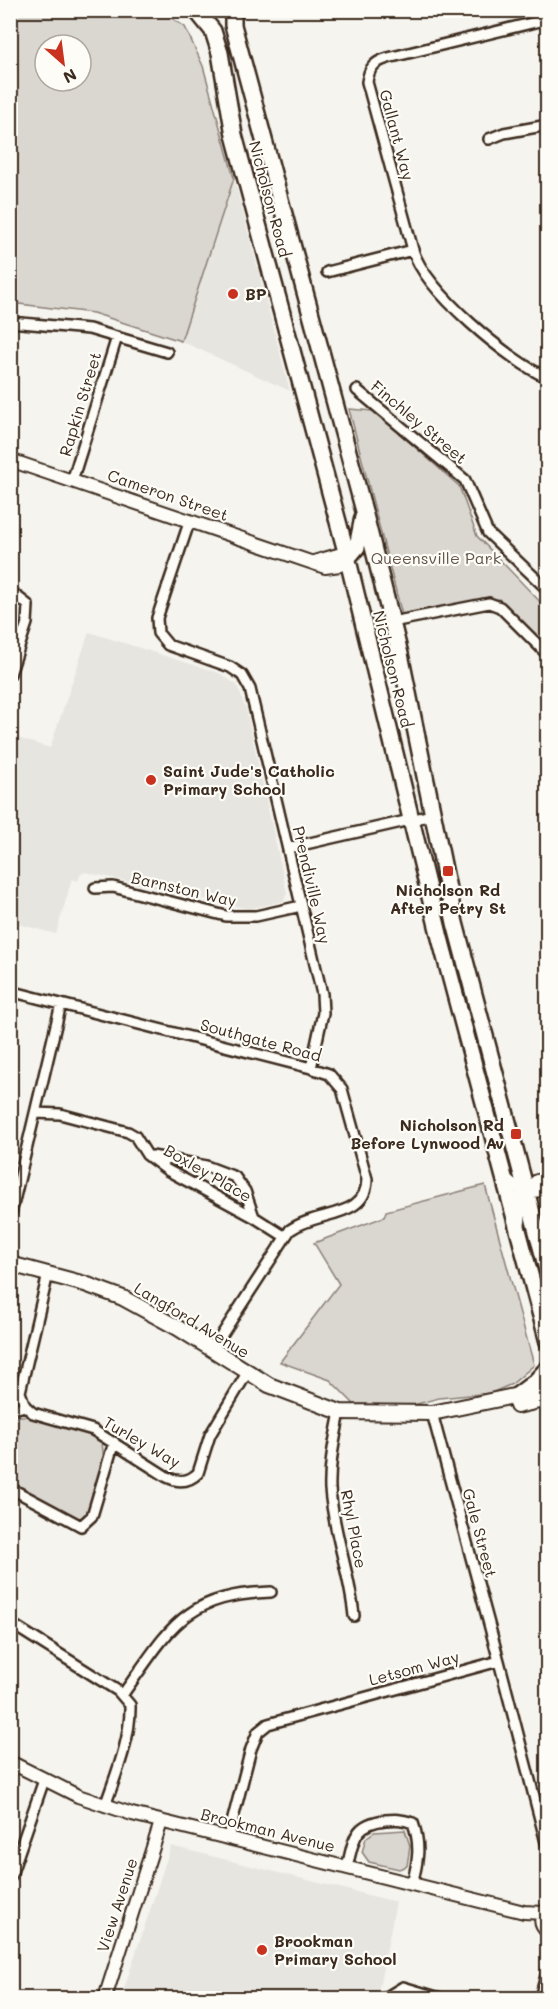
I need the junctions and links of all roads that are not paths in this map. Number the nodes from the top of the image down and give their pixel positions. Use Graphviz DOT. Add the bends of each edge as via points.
graph roads {
  1 [pos="196,10"];
  2 [pos="233,10"];
  3 [pos="547,10"];
  4 [pos="548,18"];
  5 [pos="548,125"];
  6 [pos="489,139"];
  7 [pos="413,250"];
  8 [pos="327,272"];
  9 [pos="10,322"];
  10 [pos="117,337"];
  11 [pos="167,352"];
  12 [pos="548,378"];
  13 [pos="357,390"];
  14 [pos="10,460"];
  15 [pos="72,481"];
  16 [pos="364,511"];
  17 [pos="190,520"];
  18 [pos="347,559"];
  19 [pos="380,574"];
  20 [pos="548,590"];
  21 [pos="10,591"];
  22 [pos="392,622"];
  23 [pos="548,655"];
  24 [pos="10,674"];
  25 [pos="432,815"];
  26 [pos="411,819"];
  27 [pos="288,848"];
  28 [pos="95,888"];
  29 [pos="301,906"];
  30 [pos="10,991"];
  31 [pos="61,1004"];
  32 [pos="311,1068"];
  33 [pos="35,1113"];
  34 [pos="147,1155"];
  35 [pos="548,1179"];
  36 [pos="505,1181"];
  37 [pos="548,1190"];
  38 [pos="525,1191"];
  39 [pos="254,1217"];
  40 [pos="10,1218"];
  41 [pos="518,1233"];
  42 [pos="284,1236"];
  43 [pos="10,1264"];
  44 [pos="548,1273"];
  45 [pos="48,1274"];
  46 [pos="548,1342"];
  47 [pos="212,1350"];
  48 [pos="548,1368"];
  49 [pos="247,1373"];
  50 [pos="548,1389"];
  51 [pos="515,1397"];
  52 [pos="548,1399"];
  53 [pos="25,1406"];
  54 [pos="10,1410"];
  55 [pos="346,1413"];
  56 [pos="433,1417"];
  57 [pos="114,1442"];
  58 [pos="10,1488"];
  59 [pos="271,1592"];
  60 [pos="354,1616"];
  61 [pos="10,1623"];
  62 [pos="499,1661"];
  63 [pos="123,1694"];
  64 [pos="10,1762"];
  65 [pos="44,1780"];
  66 [pos="105,1806"];
  67 [pos="161,1822"];
  68 [pos="228,1838"];
  69 [pos="548,1850"];
  70 [pos="347,1867"];
  71 [pos="10,1878"];
  72 [pos="412,1884"];
  73 [pos="545,1919"];
  74 [pos="548,1968"];
  75 [pos="105,1998"];
  76 [pos="385,1998"];
  77 [pos="440,1998"];
  78 [pos="540,1998"];
  1 -- 18 [label="main road, Nicholson Road" via="213,31 219,47 234,135"];
  2 -- 16 [label="main road, Nicholson Road" via="233,25 263,142"];
  3 -- 4 [label="street"];
  4 -- 7 [label="street, Gallant Way" via="375,62 367,82"];
  5 -- 6 [label="street"];
  7 -- 8 [label="street"];
  7 -- 12 [label="street" via="443,299 487,337"];
  9 -- 10 [label="street" via="89,329"];
  10 -- 11 [label="street"];
  10 -- 15 [label="street, Rapkin Street"];
  13 -- 20 [label="street, Finchley Street" via="465,480 488,533"];
  14 -- 15 [label="street, Cameron Street"];
  15 -- 17 [label="street, Cameron Street"];
  16 -- 18 [label="main road" via="357,547"];
  16 -- 19 [label="main road, Nicholson Road"];
  17 -- 18 [label="street, Cameron Street" via="314,562 338,555"];
  17 -- 27 [label="street, Prendiville Way" via="157,618 158,633 168,645 242,675 250,689"];
  18 -- 19 [label="main road" via="361,560"];
  18 -- 26 [label="main road, Nicholson Road"];
  19 -- 22 [label="main road, Nicholson Road"];
  21 -- 24 [label="street" via="28,605 27,623"];
  22 -- 23 [label="street" via="489,603 500,607"];
  22 -- 25 [label="main road, Nicholson Road"];
  25 -- 26 [label="street"];
  25 -- 38 [label="main road, Nicholson Road" via="455,923"];
  26 -- 27 [label="street"];
  26 -- 36 [label="main road, Nicholson Road"];
  27 -- 29 [label="street, Prendiville Way"];
  28 -- 29 [label="street, Barnston Way" via="113,887 226,916 256,916"];
  29 -- 32 [label="street, Prendiville Way" via="322,994 323,1013"];
  30 -- 31 [label="street, Southgate Road"];
  31 -- 32 [label="street, Southgate Road"];
  31 -- 33 [label="street"];
  32 -- 42 [label="street, Southgate Road" via="337,1080 342,1089 368,1179 367,1192 353,1207 301,1222"];
  33 -- 34 [label="street, Boxley Place" via="60,1114 128,1132"];
  33 -- 40 [label="street"];
  34 -- 39 [label="street, Boxley Place"];
  34 -- 39 [label="street, Boxley Place" via="206,1166 235,1177 245,1191"];
  35 -- 38 [label="street" via="537,1181"];
  36 -- 38 [label="street"];
  36 -- 41 [label="main road, Nicholson Road"];
  37 -- 38 [label="street"];
  38 -- 41 [label="street" via="520,1198"];
  38 -- 44 [label="main road, Nicholson Road"];
  39 -- 42 [label="street, Boxley Place"];
  41 -- 46 [label="main road, Nicholson Road"];
  42 -- 47 [label="street, Southgate Road"];
  43 -- 45 [label="main road, Langford Avenue"];
  45 -- 47 [label="main road, Langford Avenue" via="123,1298"];
  45 -- 53 [label="street" via="20,1392"];
  47 -- 49 [label="main road, Langford Avenue"];
  48 -- 51 [label="main road"];
  49 -- 55 [label="main road, Langford Avenue" via="295,1397"];
  49 -- 57 [label="street, Turley Way" via="210,1435 201,1467 193,1479 175,1481"];
  50 -- 51 [label="main road, Langford Avenue"];
  51 -- 56 [label="main road, Langford Avenue"];
  52 -- 56 [label="main road, Langford Avenue"];
  53 -- 54 [label="street"];
  53 -- 57 [label="street, Turley Way" via="33,1413 93,1430"];
  55 -- 56 [label="main road, Langford Avenue" via="388,1422"];
  55 -- 60 [label="street, Rhyl Place" via="331,1461 330,1490"];
  56 -- 62 [label="street, Gale Street"];
  57 -- 58 [label="street" via="92,1516 81,1526"];
  59 -- 63 [label="street" via="251,1593 195,1608 174,1624"];
  61 -- 63 [label="street"];
  62 -- 68 [label="street, Letsom Way" via="268,1725 258,1732 251,1749"];
  62 -- 69 [label="street"];
  63 -- 66 [label="street" via="130,1705 130,1720"];
  64 -- 65 [label="street, Brookman Avenue"];
  65 -- 66 [label="street, Brookman Avenue"];
  65 -- 71 [label="street"];
  66 -- 67 [label="street, Brookman Avenue"];
  67 -- 68 [label="street, Brookman Avenue"];
  67 -- 75 [label="street, View Avenue"];
  68 -- 70 [label="street, Brookman Avenue"];
  70 -- 72 [label="street, Brookman Avenue"];
  70 -- 72 [label="street" via="362,1826 400,1818 412,1822 419,1839"];
  72 -- 73 [label="street, Brookman Avenue"];
  74 -- 78 [label="street"];
  76 -- 77 [label="street" via="403,1988"];
}
